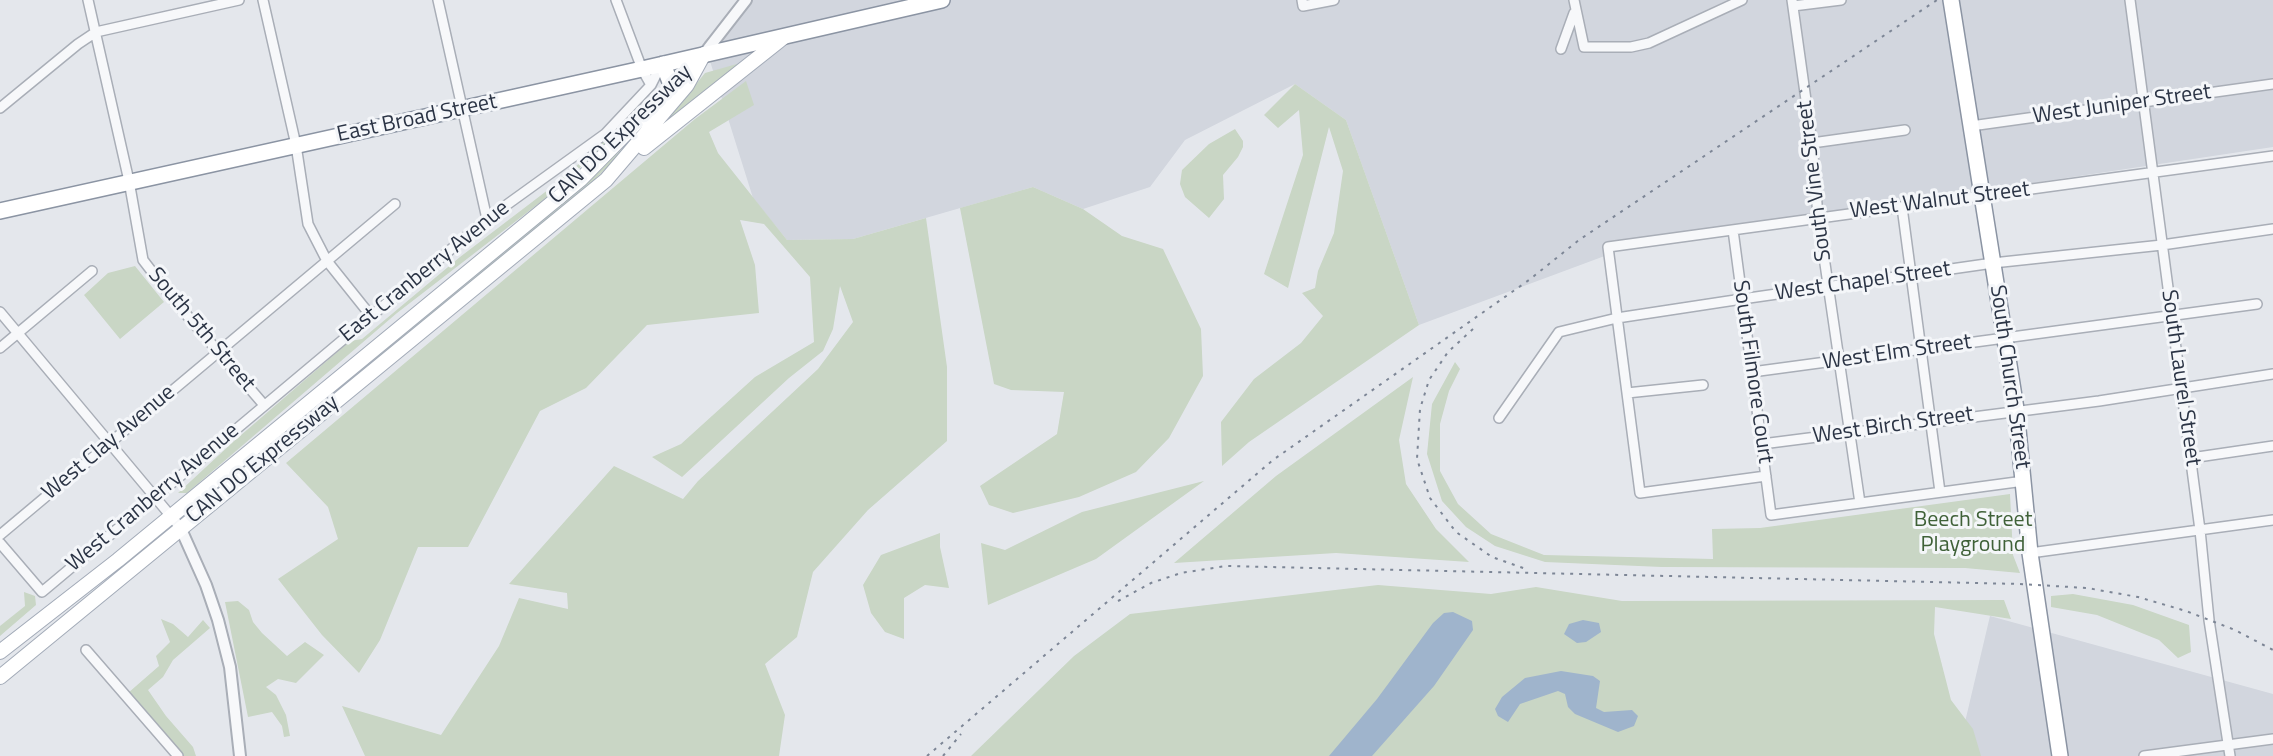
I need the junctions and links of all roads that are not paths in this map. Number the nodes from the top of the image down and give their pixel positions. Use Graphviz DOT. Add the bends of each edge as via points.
graph roads {
  1 [pos="88,0"];
  2 [pos="239,0"];
  3 [pos="263,0"];
  4 [pos="438,0"];
  5 [pos="616,0"];
  6 [pos="746,0"];
  7 [pos="942,0"];
  8 [pos="1334,0"];
  9 [pos="1574,0"];
  10 [pos="1742,0"];
  11 [pos="1841,0"];
  12 [pos="1951,0"];
  13 [pos="2130,0"];
  14 [pos="924,2"];
  15 [pos="1303,3"];
  16 [pos="1793,3"];
  17 [pos="1576,11"];
  18 [pos="96,32"];
  19 [pos="784,38"];
  20 [pos="1561,49"];
  21 [pos="704,54"];
  22 [pos="662,65"];
  23 [pos="642,69"];
  24 [pos="2273,84"];
  25 [pos="651,85"];
  26 [pos="672,87"];
  27 [pos="2144,102"];
  28 [pos="0,108"];
  29 [pos="463,109"];
  30 [pos="1971,126"];
  31 [pos="1905,130"];
  32 [pos="1812,143"];
  33 [pos="296,145"];
  34 [pos="2273,156"];
  35 [pos="2153,172"];
  36 [pos="606,180"];
  37 [pos="129,182"];
  38 [pos="1982,196"];
  39 [pos="395,204"];
  40 [pos="1902,207"];
  41 [pos="0,211"];
  42 [pos="1818,216"];
  43 [pos="488,219"];
  44 [pos="2273,229"];
  45 [pos="1733,230"];
  46 [pos="2163,245"];
  47 [pos="327,261"];
  48 [pos="1993,263"];
  49 [pos="92,271"];
  50 [pos="1912,276"];
  51 [pos="1828,288"];
  52 [pos="1742,299"];
  53 [pos="2257,304"];
  54 [pos="0,312"];
  55 [pos="2172,315"];
  56 [pos="371,316"];
  57 [pos="1617,318"];
  58 [pos="18,333"];
  59 [pos="2005,338"];
  60 [pos="0,348"];
  61 [pos="1921,349"];
  62 [pos="219,352"];
  63 [pos="1840,360"];
  64 [pos="1752,372"];
  65 [pos="2273,375"];
  66 [pos="1702,385"];
  67 [pos="2181,387"];
  68 [pos="1627,393"];
  69 [pos="264,405"];
  70 [pos="2016,410"];
  71 [pos="1499,418"];
  72 [pos="1931,421"];
  73 [pos="1850,432"];
  74 [pos="110,443"];
  75 [pos="1762,444"];
  76 [pos="2273,446"];
  77 [pos="2191,458"];
  78 [pos="1766,476"];
  79 [pos="2024,481"];
  80 [pos="1940,492"];
  81 [pos="154,496"];
  82 [pos="1860,503"];
  83 [pos="171,516"];
  84 [pos="2273,520"];
  85 [pos="180,527"];
  86 [pos="2200,530"];
  87 [pos="0,535"];
  88 [pos="0,543"];
  89 [pos="2030,553"];
  90 [pos="86,650"];
  91 [pos="0,652"];
  92 [pos="0,677"];
  93 [pos="2273,739"];
  94 [pos="2229,744"];
  95 [pos="178,756"];
  96 [pos="240,756"];
  97 [pos="2060,756"];
  98 [pos="2144,756"];
  99 [pos="2230,756"];
  1 -- 18 [label="street, South 5th Street"];
  2 -- 18 [label="street"];
  3 -- 33 [label="street"];
  4 -- 29 [label="street"];
  5 -- 23 [label="street"];
  6 -- 21 [label="street"];
  7 -- 14 [label="highway, East Broad Street"];
  8 -- 15 [label="street"];
  9 -- 17 [label="street"];
  10 -- 17 [label="street" via="1649,43 1631,46 1584,47"];
  11 -- 16 [label="street"];
  12 -- 30 [label="highway, South Church Street"];
  13 -- 27 [label="street, South Laurel Street"];
  14 -- 19 [label="highway, East Broad Street"];
  16 -- 32 [label="street, South Vine Street"];
  17 -- 20 [label="street"];
  18 -- 28 [label="street"];
  18 -- 37 [label="street, South 5th Street"];
  19 -- 21 [label="highway, East Broad Street"];
  19 -- 36 [label="main road"];
  21 -- 22 [label="highway, East Broad Street"];
  21 -- 26 [label="main road, CAN DO Expressway"];
  21 -- 36 [label="main road, CAN DO Expressway" via="687,85"];
  22 -- 23 [label="highway, East Broad Street"];
  22 -- 25 [label="street, East Cranberry Avenue"];
  22 -- 26 [label="highway"];
  23 -- 25 [label="street"];
  23 -- 29 [label="highway, East Broad Street"];
  24 -- 27 [label="street, West Juniper Street"];
  25 -- 43 [label="street, East Cranberry Avenue" via="604,134"];
  26 -- 83 [label="main road, CAN DO Expressway" via="581,179"];
  27 -- 30 [label="street, West Juniper Street"];
  27 -- 35 [label="street, South Laurel Street"];
  29 -- 33 [label="highway, East Broad Street"];
  29 -- 43 [label="street"];
  30 -- 38 [label="highway, South Church Street"];
  31 -- 32 [label="street"];
  32 -- 42 [label="street, South Vine Street"];
  33 -- 37 [label="highway, East Broad Street"];
  33 -- 47 [label="street" via="308,224"];
  34 -- 35 [label="street, West Walnut Street"];
  35 -- 38 [label="street, West Walnut Street"];
  35 -- 46 [label="street, South Laurel Street"];
  36 -- 85 [label="main road, CAN DO Expressway"];
  37 -- 41 [label="highway, East Broad Street"];
  37 -- 62 [label="street, South 5th Street" via="143,260"];
  38 -- 40 [label="street, West Walnut Street"];
  38 -- 48 [label="highway, South Church Street"];
  39 -- 47 [label="street, West Clay Avenue"];
  40 -- 42 [label="street, West Walnut Street"];
  40 -- 50 [label="street"];
  42 -- 45 [label="street, West Walnut Street"];
  42 -- 51 [label="street, South Vine Street"];
  43 -- 56 [label="street, East Cranberry Avenue"];
  44 -- 46 [label="street, West Chapel Street"];
  45 -- 52 [label="street, South Filmore Court"];
  45 -- 57 [label="street, West Walnut Street" via="1608,247"];
  46 -- 48 [label="street, West Chapel Street"];
  46 -- 55 [label="street, South Laurel Street"];
  47 -- 56 [label="street"];
  47 -- 62 [label="street, West Clay Avenue"];
  48 -- 50 [label="street, West Chapel Street"];
  48 -- 59 [label="highway, South Church Street"];
  49 -- 58 [label="street"];
  50 -- 51 [label="street, West Chapel Street"];
  50 -- 61 [label="street"];
  51 -- 52 [label="street, West Chapel Street"];
  51 -- 63 [label="street, South Vine Street"];
  52 -- 57 [label="street, West Chapel Street"];
  52 -- 64 [label="street, South Filmore Court"];
  53 -- 55 [label="street, West Elm Street"];
  54 -- 58 [label="street"];
  55 -- 59 [label="street, West Elm Street"];
  55 -- 67 [label="street, South Laurel Street"];
  56 -- 69 [label="street, East Cranberry Avenue"];
  57 -- 68 [label="street"];
  57 -- 71 [label="street, West Chapel Street" via="1559,332"];
  58 -- 60 [label="street"];
  58 -- 74 [label="street"];
  59 -- 61 [label="street, West Elm Street"];
  59 -- 70 [label="highway, South Church Street"];
  61 -- 63 [label="street, West Elm Street"];
  61 -- 72 [label="street"];
  62 -- 69 [label="street, South 5th Street"];
  62 -- 74 [label="street, West Clay Avenue"];
  63 -- 64 [label="street, West Elm Street"];
  63 -- 73 [label="street, South Vine Street"];
  64 -- 75 [label="street, South Filmore Court"];
  65 -- 67 [label="street, West Birch Street"];
  66 -- 68 [label="street"];
  67 -- 70 [label="street, West Birch Street"];
  67 -- 77 [label="street, South Laurel Street"];
  68 -- 78 [label="street" via="1641,493"];
  69 -- 81 [label="street, West Cranberry Avenue"];
  70 -- 72 [label="street, West Birch Street"];
  70 -- 79 [label="highway, South Church Street"];
  72 -- 73 [label="street, West Birch Street"];
  72 -- 80 [label="street"];
  73 -- 75 [label="street, West Birch Street"];
  73 -- 82 [label="street, South Vine Street"];
  74 -- 81 [label="street"];
  74 -- 87 [label="street, West Clay Avenue"];
  75 -- 78 [label="street, South Filmore Court"];
  76 -- 77 [label="street"];
  77 -- 86 [label="street, South Laurel Street"];
  78 -- 82 [label="street, South Filmore Court" via="1771,515"];
  79 -- 80 [label="street"];
  79 -- 89 [label="highway, South Church Street"];
  80 -- 82 [label="street"];
  81 -- 83 [label="street"];
  81 -- 88 [label="street, West Cranberry Avenue" via="42,591"];
  83 -- 85 [label="street"];
  83 -- 91 [label="main road, CAN DO Expressway"];
  84 -- 86 [label="street"];
  85 -- 92 [label="main road, CAN DO Expressway"];
  85 -- 96 [label="street" via="219,620 231,677"];
  86 -- 89 [label="street"];
  86 -- 94 [label="street, South Laurel Street" via="2209,620"];
  89 -- 97 [label="highway, South Church Street"];
  90 -- 95 [label="street"];
  93 -- 94 [label="street"];
  94 -- 98 [label="street"];
  94 -- 99 [label="street, South Laurel Street"];
}
